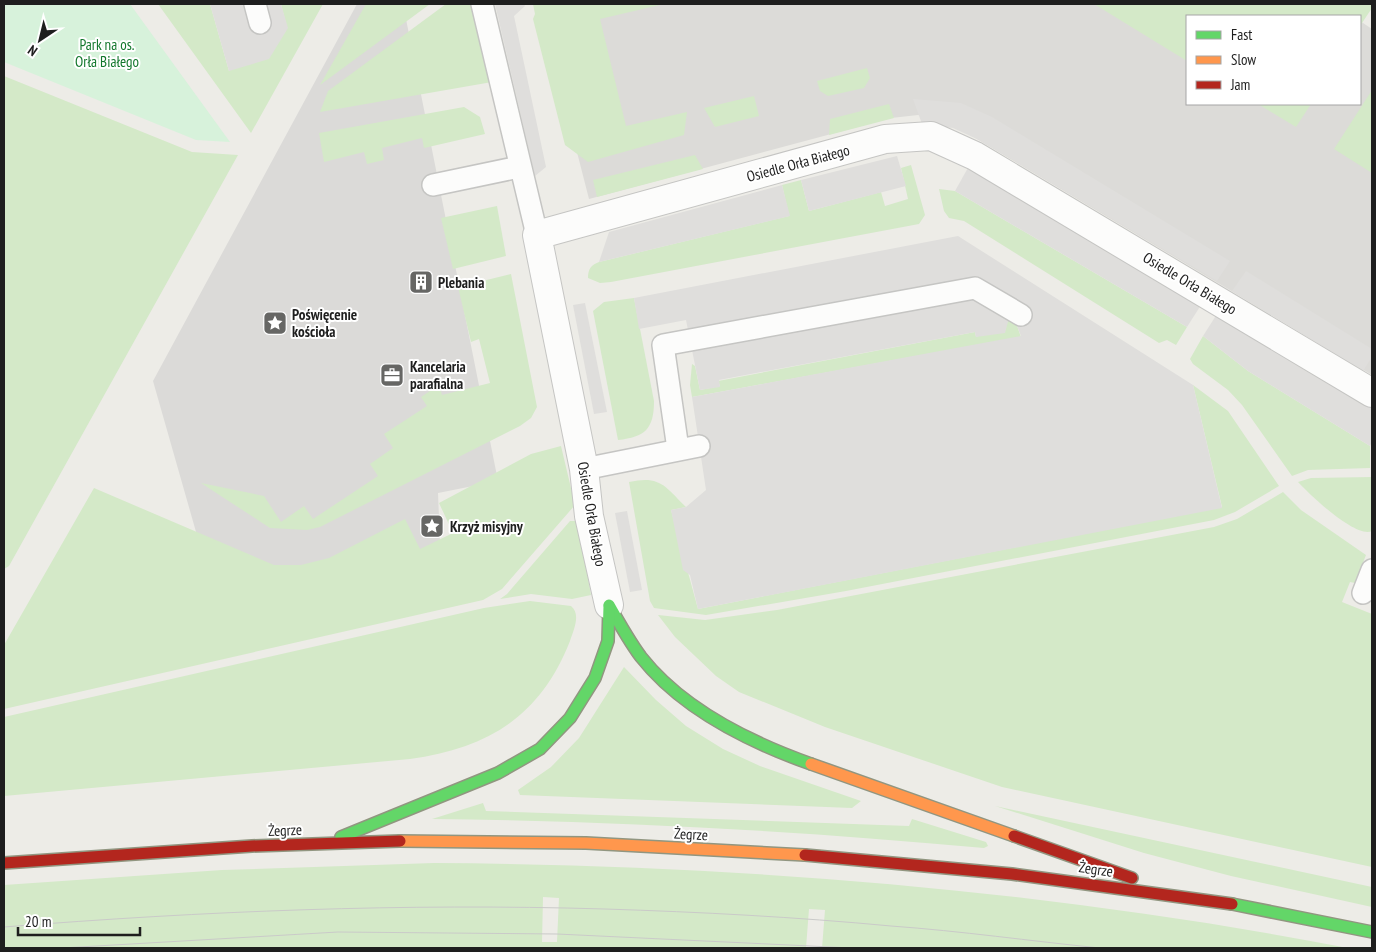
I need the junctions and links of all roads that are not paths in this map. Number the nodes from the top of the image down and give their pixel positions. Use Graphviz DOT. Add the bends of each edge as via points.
graph roads {
  1 [pos="482,4"];
  2 [pos="519,167"];
  3 [pos="433,185"];
  4 [pos="537,235"];
  5 [pos="1021,315"];
  6 [pos="1372,393"];
  7 [pos="699,446"];
  8 [pos="678,449"];
  9 [pos="584,469"];
  10 [pos="1372,570"];
  11 [pos="1363,593"];
  12 [pos="609,605"];
  13 [pos="326,844"];
  14 [pos="4,863"];
  15 [pos="1186,896"];
  16 [pos="1372,932"];
  1 -- 2 [label="lane"];
  2 -- 3 [label="lane"];
  2 -- 4 [label="lane"];
  4 -- 6 [label="street, Osiedle Orła Białego" via="885,139 931,136 975,156"];
  4 -- 9 [label="street, Osiedle Orła Białego"];
  5 -- 8 [label="lane" via="975,288 663,345"];
  7 -- 8 [label="lane"];
  8 -- 9 [label="lane"];
  9 -- 12 [label="street, Osiedle Orła Białego" via="589,516"];
  10 -- 11 [label="lane"];
  12 -- 13 [label="street" via="609,632 597,671 576,709 540,749 490,775"];
  12 -- 15 [label="street" via="632,645 667,684 698,711 741,735 785,755"];
  13 -- 14 [label="street, Żegrze"];
  13 -- 15 [label="street, Żegrze" via="500,841 797,854 1032,876"];
  15 -- 16 [label="street, Żegrze"];
}
